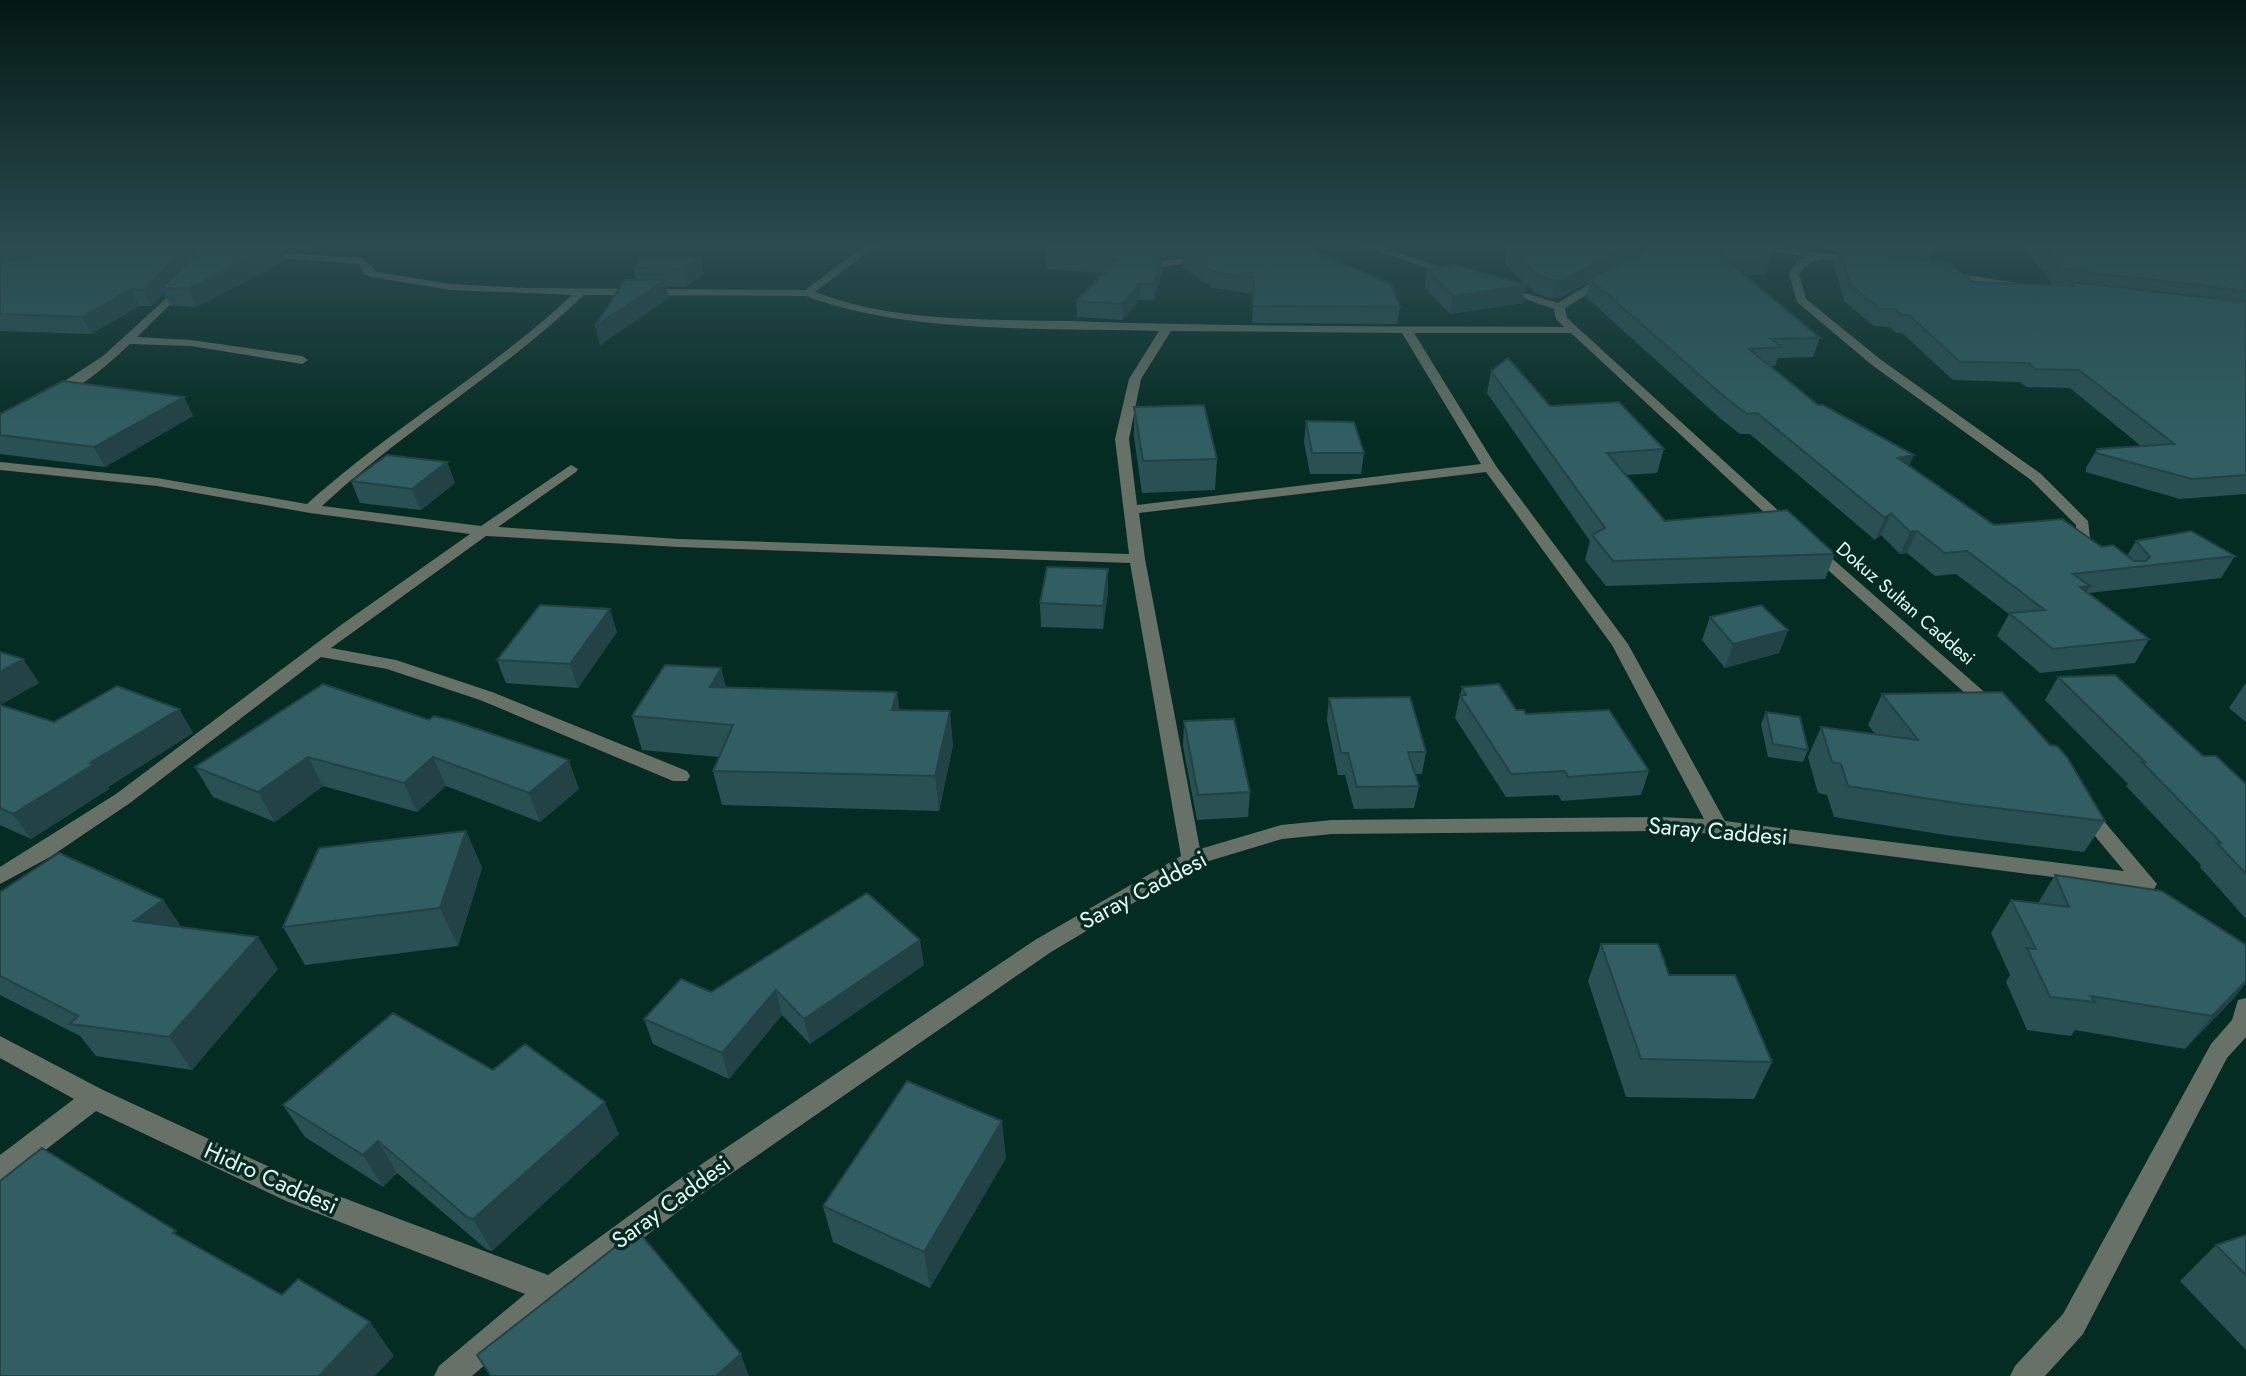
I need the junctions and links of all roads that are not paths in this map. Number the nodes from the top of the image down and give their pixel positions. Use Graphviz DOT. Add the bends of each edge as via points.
graph roads {
  1 [pos="159,309"];
  2 [pos="563,309"];
  3 [pos="865,309"];
  4 [pos="1560,309"];
  5 [pos="1812,309"];
  6 [pos="1167,328"];
  7 [pos="1406,329"];
  8 [pos="1572,330"];
  9 [pos="128,340"];
  10 [pos="302,360"];
  11 [pos="47,398"];
  12 [pos="0,466"];
  13 [pos="1490,467"];
  14 [pos="571,469"];
  15 [pos="310,509"];
  16 [pos="1129,510"];
  17 [pos="485,531"];
  18 [pos="1137,559"];
  19 [pos="2109,563"];
  20 [pos="318,651"];
  21 [pos="2007,722"];
  22 [pos="680,776"];
  23 [pos="2074,799"];
  24 [pos="1718,827"];
  25 [pos="1192,859"];
  26 [pos="0,876"];
  27 [pos="2144,881"];
  28 [pos="2161,897"];
  29 [pos="2246,1007"];
  30 [pos="0,1046"];
  31 [pos="94,1098"];
  32 [pos="0,1170"];
  33 [pos="551,1290"];
  34 [pos="449,1376"];
  35 [pos="2025,1376"];
  1 -- 9 [label="street"];
  2 -- 15 [label="street" via="522,347 365,461"];
  3 -- 6 [label="street" via="926,320"];
  4 -- 8 [label="street, Dokuz Sultan Caddesi"];
  5 -- 19 [label="street" via="1876,362 2036,477 2083,524 2082,539"];
  6 -- 7 [label="street"];
  6 -- 16 [label="street" via="1135,379 1122,439"];
  7 -- 8 [label="street"];
  7 -- 13 [label="street"];
  8 -- 21 [label="street, Dokuz Sultan Caddesi"];
  9 -- 10 [label="street" via="191,343"];
  9 -- 11 [label="street" via="83,379"];
  12 -- 15 [label="street" via="157,482"];
  13 -- 16 [label="street"];
  13 -- 24 [label="street" via="1620,644"];
  14 -- 17 [label="street"];
  15 -- 17 [label="street"];
  16 -- 18 [label="street"];
  17 -- 18 [label="street" via="679,543"];
  17 -- 20 [label="street"];
  18 -- 25 [label="street"];
  20 -- 22 [label="street" via="390,664 486,696"];
  20 -- 26 [label="street" via="144,786"];
  23 -- 27 [label="street"];
  24 -- 25 [label="street, Saray Caddesi" via="1332,827 1281,832"];
  24 -- 27 [label="street, Saray Caddesi"];
  25 -- 33 [label="street, Saray Caddesi" via="1043,946 878,1056"];
  27 -- 28 [label="street"];
  29 -- 35 [label="street" via="2243,1024 2218,1051 2073,1324"];
  30 -- 31 [label="street, Hidro Caddesi"];
  31 -- 32 [label="street"];
  31 -- 33 [label="street, Hidro Caddesi" via="295,1192"];
  33 -- 34 [label="street, Saray Caddesi"];
}
